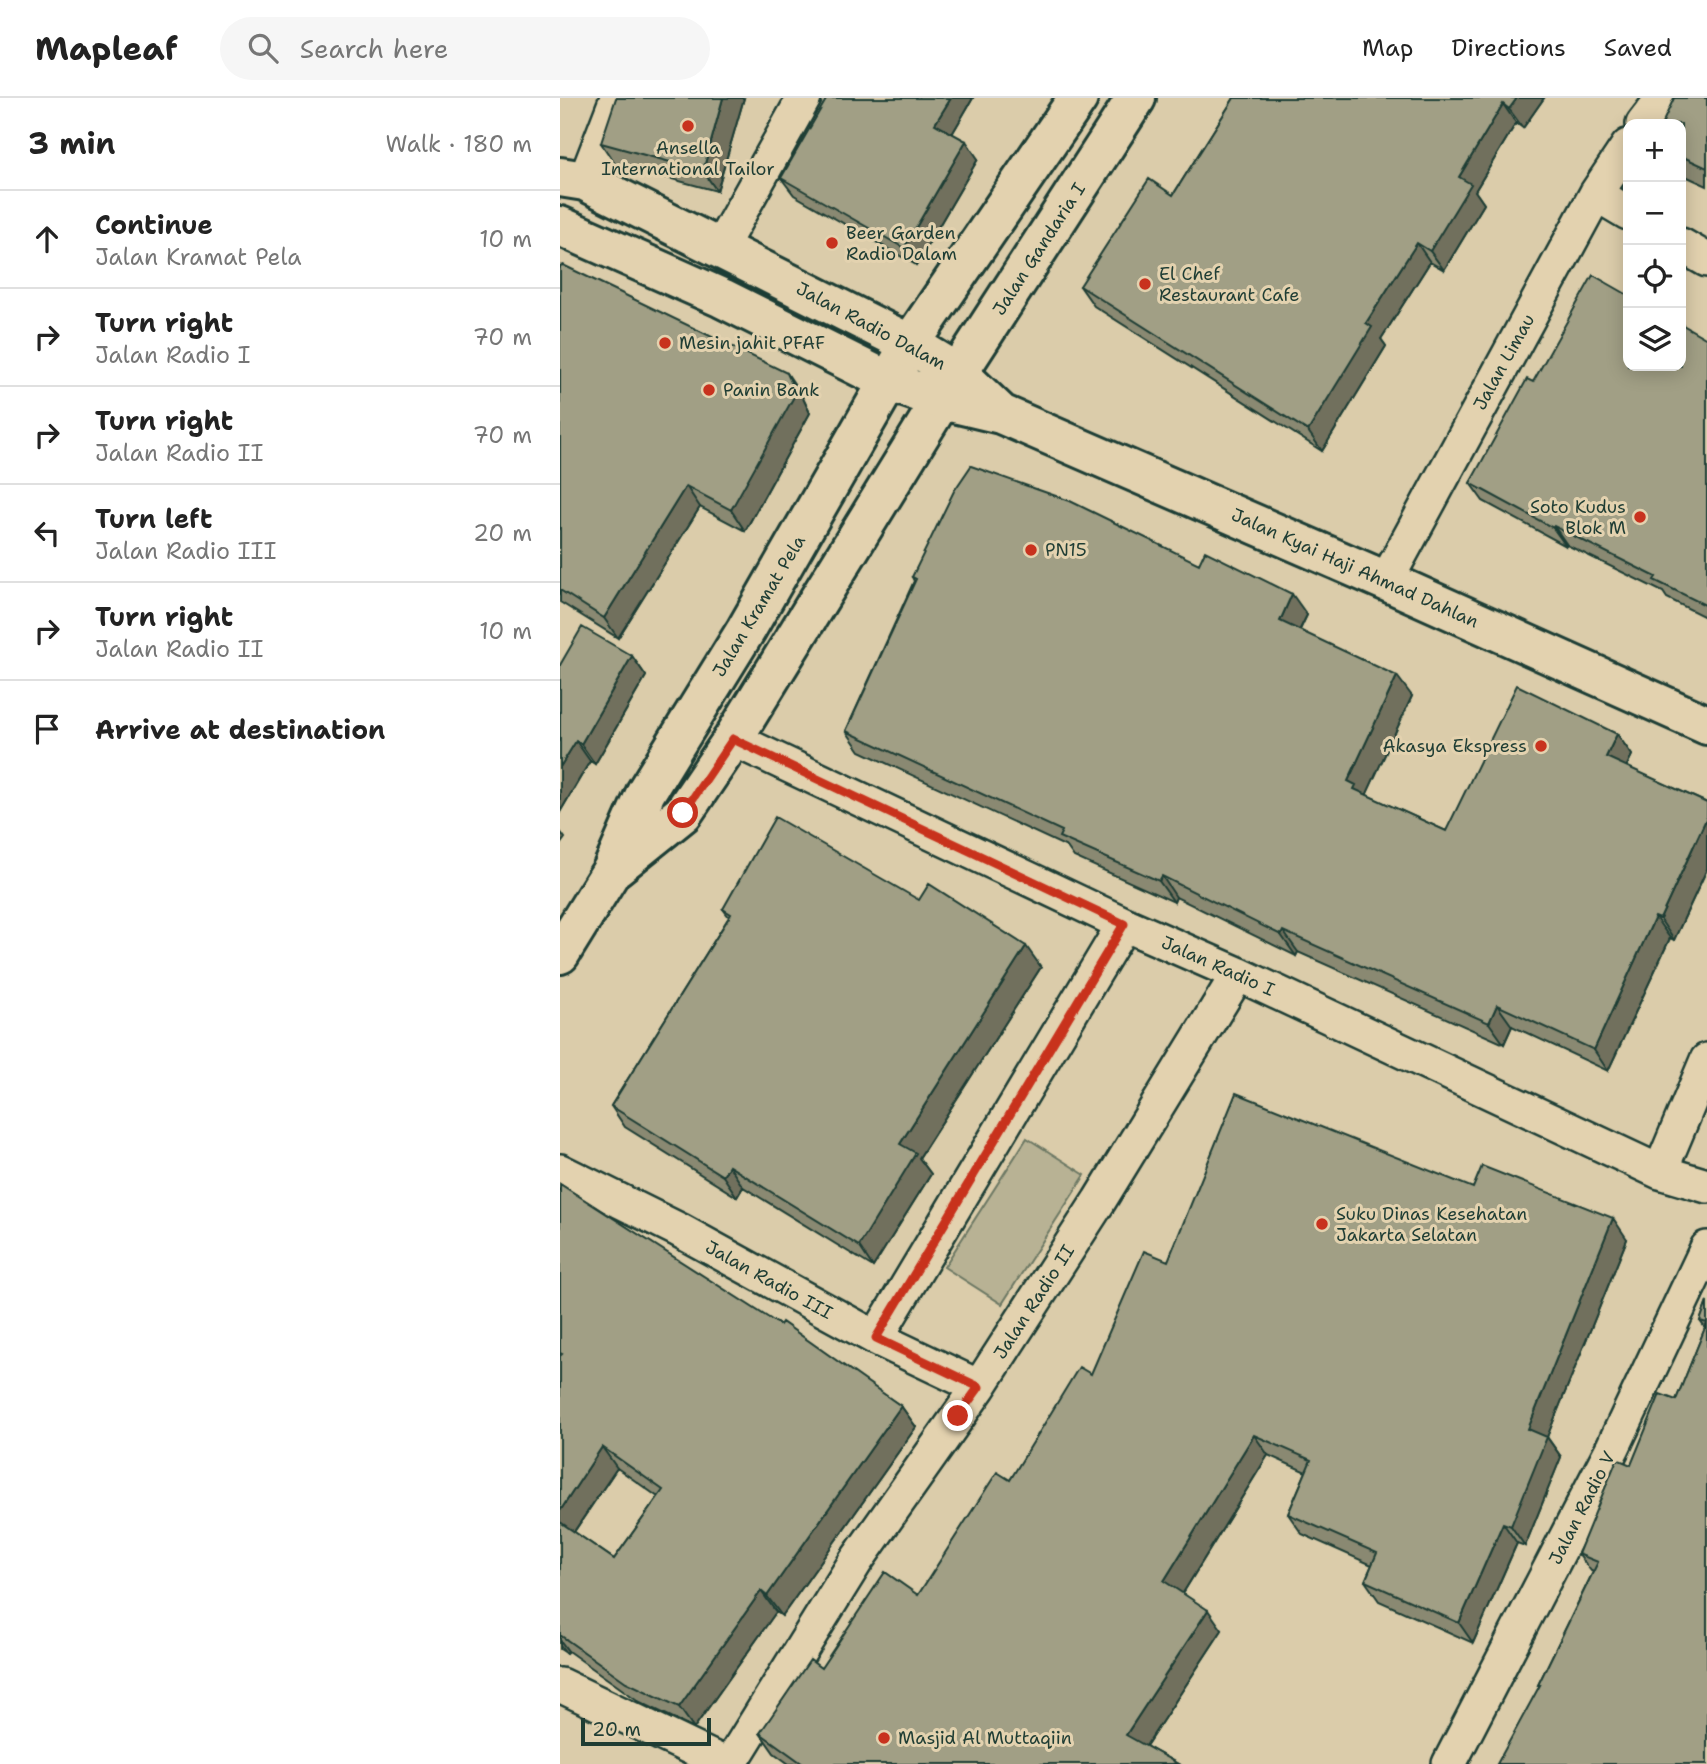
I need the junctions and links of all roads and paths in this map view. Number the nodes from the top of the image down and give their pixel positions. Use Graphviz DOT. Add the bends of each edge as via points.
graph roads {
  1 [pos="617,98"];
  2 [pos="804,98"];
  3 [pos="1078,98"];
  4 [pos="1136,98"];
  5 [pos="1664,98"];
  6 [pos="1647,119"];
  7 [pos="1623,154"];
  8 [pos="573,179"];
  9 [pos="1596,194"];
  10 [pos="1623,211"];
  11 [pos="560,226"];
  12 [pos="720,248"];
  13 [pos="1686,248"];
  14 [pos="1707,260"];
  15 [pos="910,344"];
  16 [pos="890,382"];
  17 [pos="950,387"];
  18 [pos="1001,414"];
  19 [pos="1386,581"];
  20 [pos="1707,725"];
  21 [pos="733,739"];
  22 [pos="612,870"];
  23 [pos="1124,924"];
  24 [pos="560,954"];
  25 [pos="1238,974"];
  26 [pos="1707,1060"];
  27 [pos="560,1171"];
  28 [pos="1660,1172"];
  29 [pos="1707,1186"];
  30 [pos="1707,1248"];
  31 [pos="876,1338"];
  32 [pos="979,1387"];
  33 [pos="560,1685"];
  34 [pos="727,1764"];
  35 [pos="1448,1764"];
  1 -- 8 [label="street"];
  2 -- 12 [label="street"];
  3 -- 15 [label="street"];
  4 -- 17 [label="street, Jalan Gandaria I"];
  5 -- 6 [label="street"];
  7 -- 9 [label="street, Jalan Limau"];
  8 -- 12 [label="street, Jalan Radio Dalam"];
  9 -- 10 [label="street"];
  9 -- 19 [label="street, Jalan Limau"];
  11 -- 16 [label="street, Jalan Radio Dalam" via="722,298"];
  12 -- 15 [label="street, Jalan Radio Dalam"];
  13 -- 14 [label="street"];
  15 -- 16 [label="street, Jalan Kramat Pela"];
  15 -- 17 [label="street, Jalan Radio Dalam"];
  16 -- 17 [label="street, Jalan Radio Dalam"];
  16 -- 22 [label="street, Jalan Kramat Pela" via="646,792"];
  17 -- 18 [label="street, Jalan Radio Dalam"];
  17 -- 21 [label="street, Jalan Kramat Pela"];
  18 -- 19 [label="street, Jalan Kyai Haji Ahmad Dahlan"];
  19 -- 20 [label="street, Jalan Kyai Haji Ahmad Dahlan"];
  21 -- 22 [label="street, Jalan Kramat Pela" via="683,813"];
  21 -- 23 [label="street, Jalan Radio I"];
  22 -- 24 [label="street, Jalan Kramat Pela"];
  23 -- 25 [label="street, Jalan Radio I"];
  23 -- 31 [label="street"];
  25 -- 28 [label="street, Jalan Radio I"];
  25 -- 32 [label="street, Jalan Radio II"];
  26 -- 28 [label="street"];
  27 -- 31 [label="street, Jalan Radio III"];
  28 -- 29 [label="street, Jalan Radio I"];
  30 -- 35 [label="street, Jalan Radio V" via="1613,1447"];
  31 -- 32 [label="street, Jalan Radio III"];
  32 -- 34 [label="street, Jalan Radio II" via="856,1561"];
  33 -- 34 [label="street"];
}
